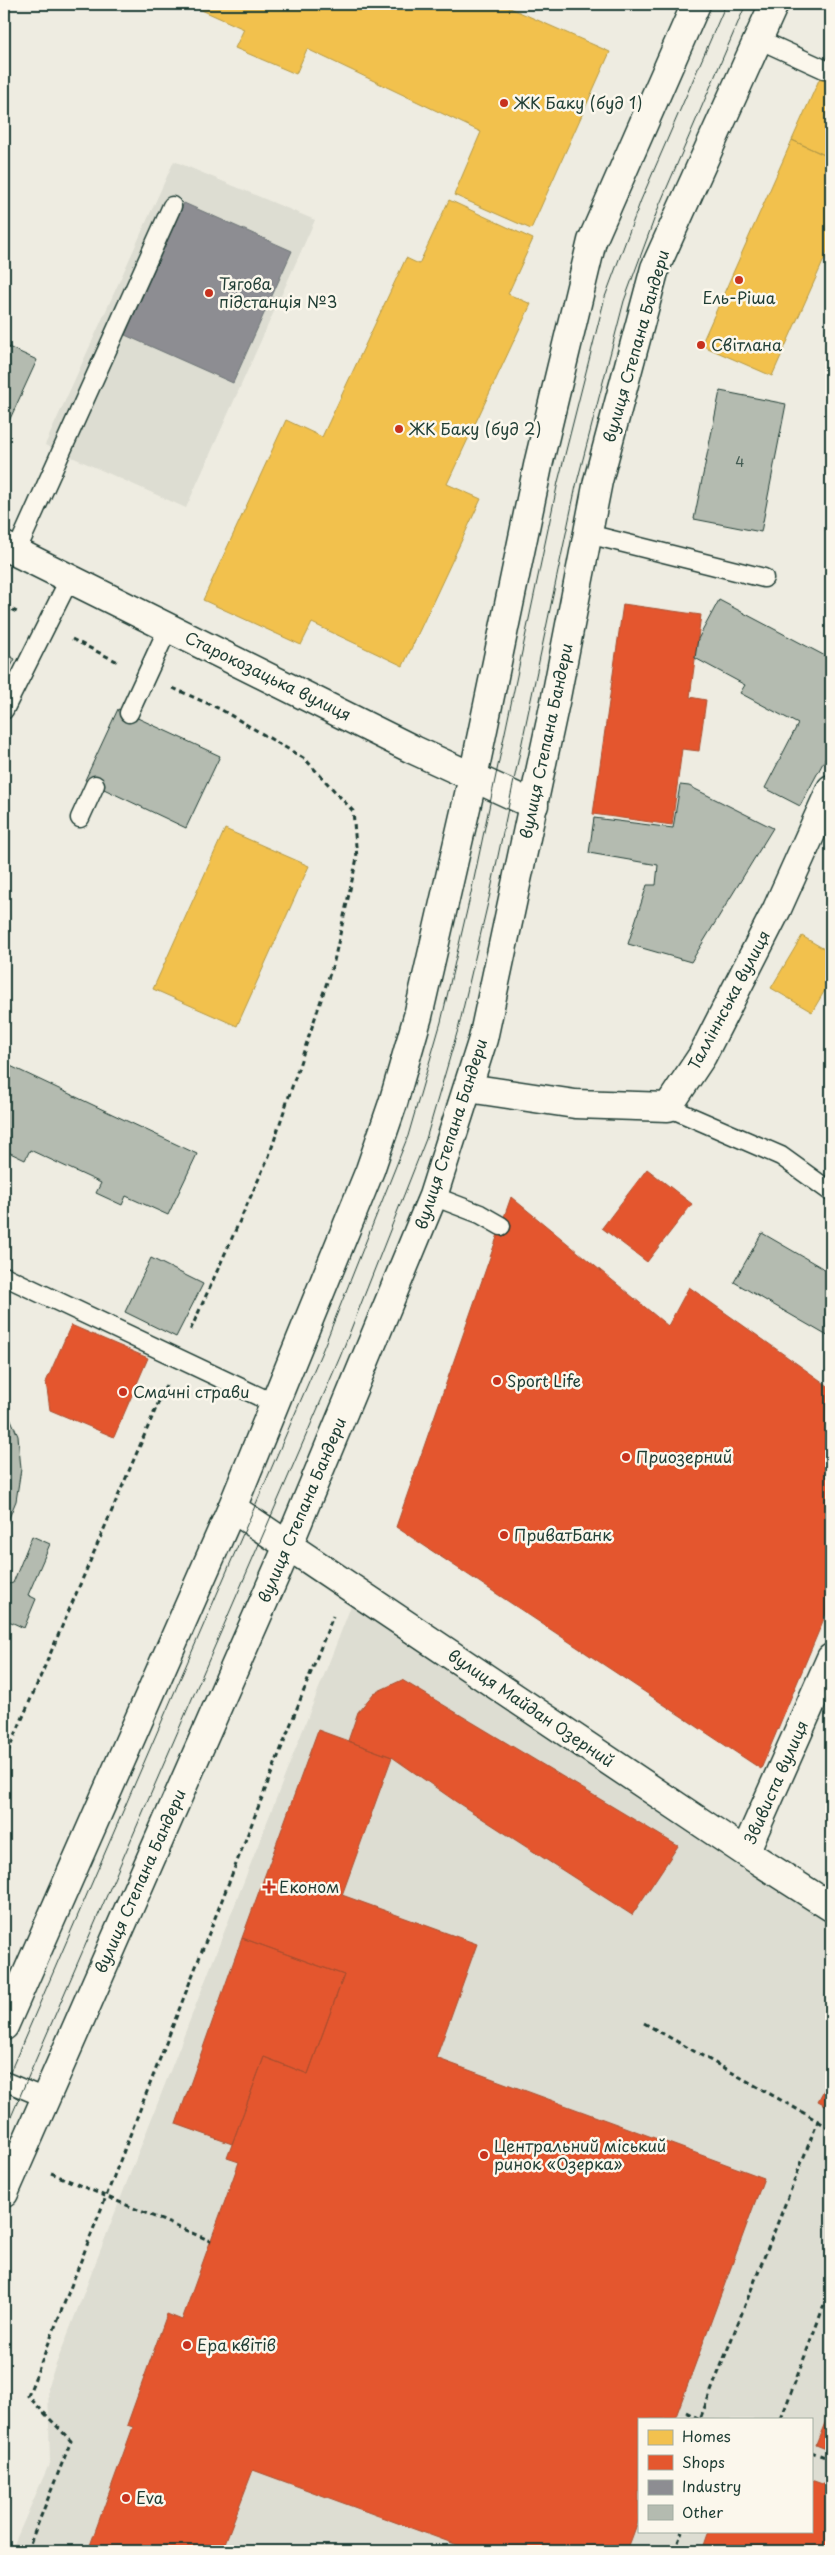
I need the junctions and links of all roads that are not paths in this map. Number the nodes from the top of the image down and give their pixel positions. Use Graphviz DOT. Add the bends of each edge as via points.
graph roads {
  1 [pos="696,4"];
  2 [pos="774,4"];
  3 [pos="758,39"];
  4 [pos="824,69"];
  5 [pos="172,206"];
  6 [pos="588,534"];
  7 [pos="10,549"];
  8 [pos="70,578"];
  9 [pos="764,578"];
  10 [pos="169,626"];
  11 [pos="4,710"];
  12 [pos="129,713"];
  13 [pos="473,777"];
  14 [pos="95,785"];
  15 [pos="831,789"];
  16 [pos="534,805"];
  17 [pos="80,818"];
  18 [pos="468,1088"];
  19 [pos="668,1107"];
  20 [pos="831,1192"];
  21 [pos="433,1196"];
  22 [pos="501,1226"];
  23 [pos="4,1276"];
  24 [pos="275,1404"];
  25 [pos="232,1508"];
  26 [pos="288,1546"];
  27 [pos="831,1658"];
  28 [pos="745,1852"];
  29 [pos="831,1907"];
  30 [pos="4,2026"];
  31 [pos="4,2080"];
  32 [pos="45,2098"];
  33 [pos="4,2193"];
  1 -- 13 [label="main road" via="592,241 539,461"];
  2 -- 3 [label="main road, вулиця Степана Бандери"];
  3 -- 4 [label="lane"];
  3 -- 6 [label="main road, вулиця Степана Бандери" via="655,268 598,481"];
  5 -- 7 [label="lane"];
  6 -- 9 [label="lane"];
  6 -- 16 [label="main road, вулиця Степана Бандери"];
  7 -- 8 [label="main road, Старокозацька вулиця"];
  8 -- 10 [label="main road, Старокозацька вулиця"];
  8 -- 11 [label="lane"];
  10 -- 12 [label="lane"];
  10 -- 13 [label="main road, Старокозацька вулиця"];
  13 -- 16 [label="main road, Старокозацька вулиця"];
  13 -- 24 [label="main road" via="418,1016 393,1103 370,1170"];
  14 -- 17 [label="lane"];
  15 -- 19 [label="main road, Талліннська вулиця" via="777,909 702,1056"];
  16 -- 18 [label="main road, вулиця Степана Бандери" via="483,1039"];
  18 -- 19 [label="main road" via="575,1104"];
  18 -- 21 [label="main road, вулиця Степана Бандери"];
  19 -- 20 [label="lane" via="781,1156"];
  21 -- 22 [label="lane" via="480,1214"];
  21 -- 26 [label="main road, вулиця Степана Бандери"];
  23 -- 24 [label="lane"];
  24 -- 25 [label="main road"];
  25 -- 26 [label="main road, вулиця Майдан Озерний"];
  25 -- 30 [label="main road"];
  26 -- 28 [label="main road, вулиця Майдан Озерний"];
  26 -- 32 [label="main road, вулиця Степана Бандери"];
  27 -- 28 [label="main road, Звивиста вулиця"];
  28 -- 29 [label="main road, вулиця Майдан Озерний"];
  31 -- 32 [label="lane"];
  32 -- 33 [label="main road, вулиця Степана Бандери"];
}
